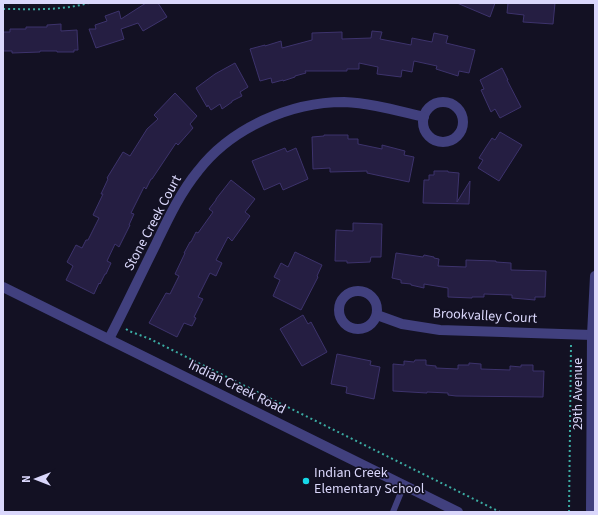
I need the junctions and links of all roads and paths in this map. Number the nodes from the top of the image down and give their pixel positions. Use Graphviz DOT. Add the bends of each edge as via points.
graph roads {
  1 [pos="89,3"];
  2 [pos="3,9"];
  3 [pos="424,117"];
  4 [pos="595,276"];
  5 [pos="3,287"];
  6 [pos="377,315"];
  7 [pos="124,328"];
  8 [pos="592,335"];
  9 [pos="109,339"];
  10 [pos="571,344"];
  11 [pos="404,485"];
  12 [pos="393,512"];
  13 [pos="458,512"];
  14 [pos="500,512"];
  15 [pos="569,512"];
  16 [pos="591,512"];
  1 -- 2 [label="path" via="55,9"];
  3 -- 9 [label="street, Stone Creek Court" via="383,107 344,102 303,107 281,113 242,132 211,156 188,183"];
  4 -- 8 [label="street, 29th Avenue"];
  5 -- 9 [label="street, Indian Creek Road"];
  6 -- 8 [label="street, Brookvalley Court" via="402,324 440,330"];
  7 -- 14 [label="path"];
  8 -- 16 [label="street, 29th Avenue"];
  9 -- 11 [label="street, Indian Creek Road"];
  10 -- 15 [label="path"];
  11 -- 12 [label="lane"];
  11 -- 13 [label="street, Indian Creek Road"];
}
